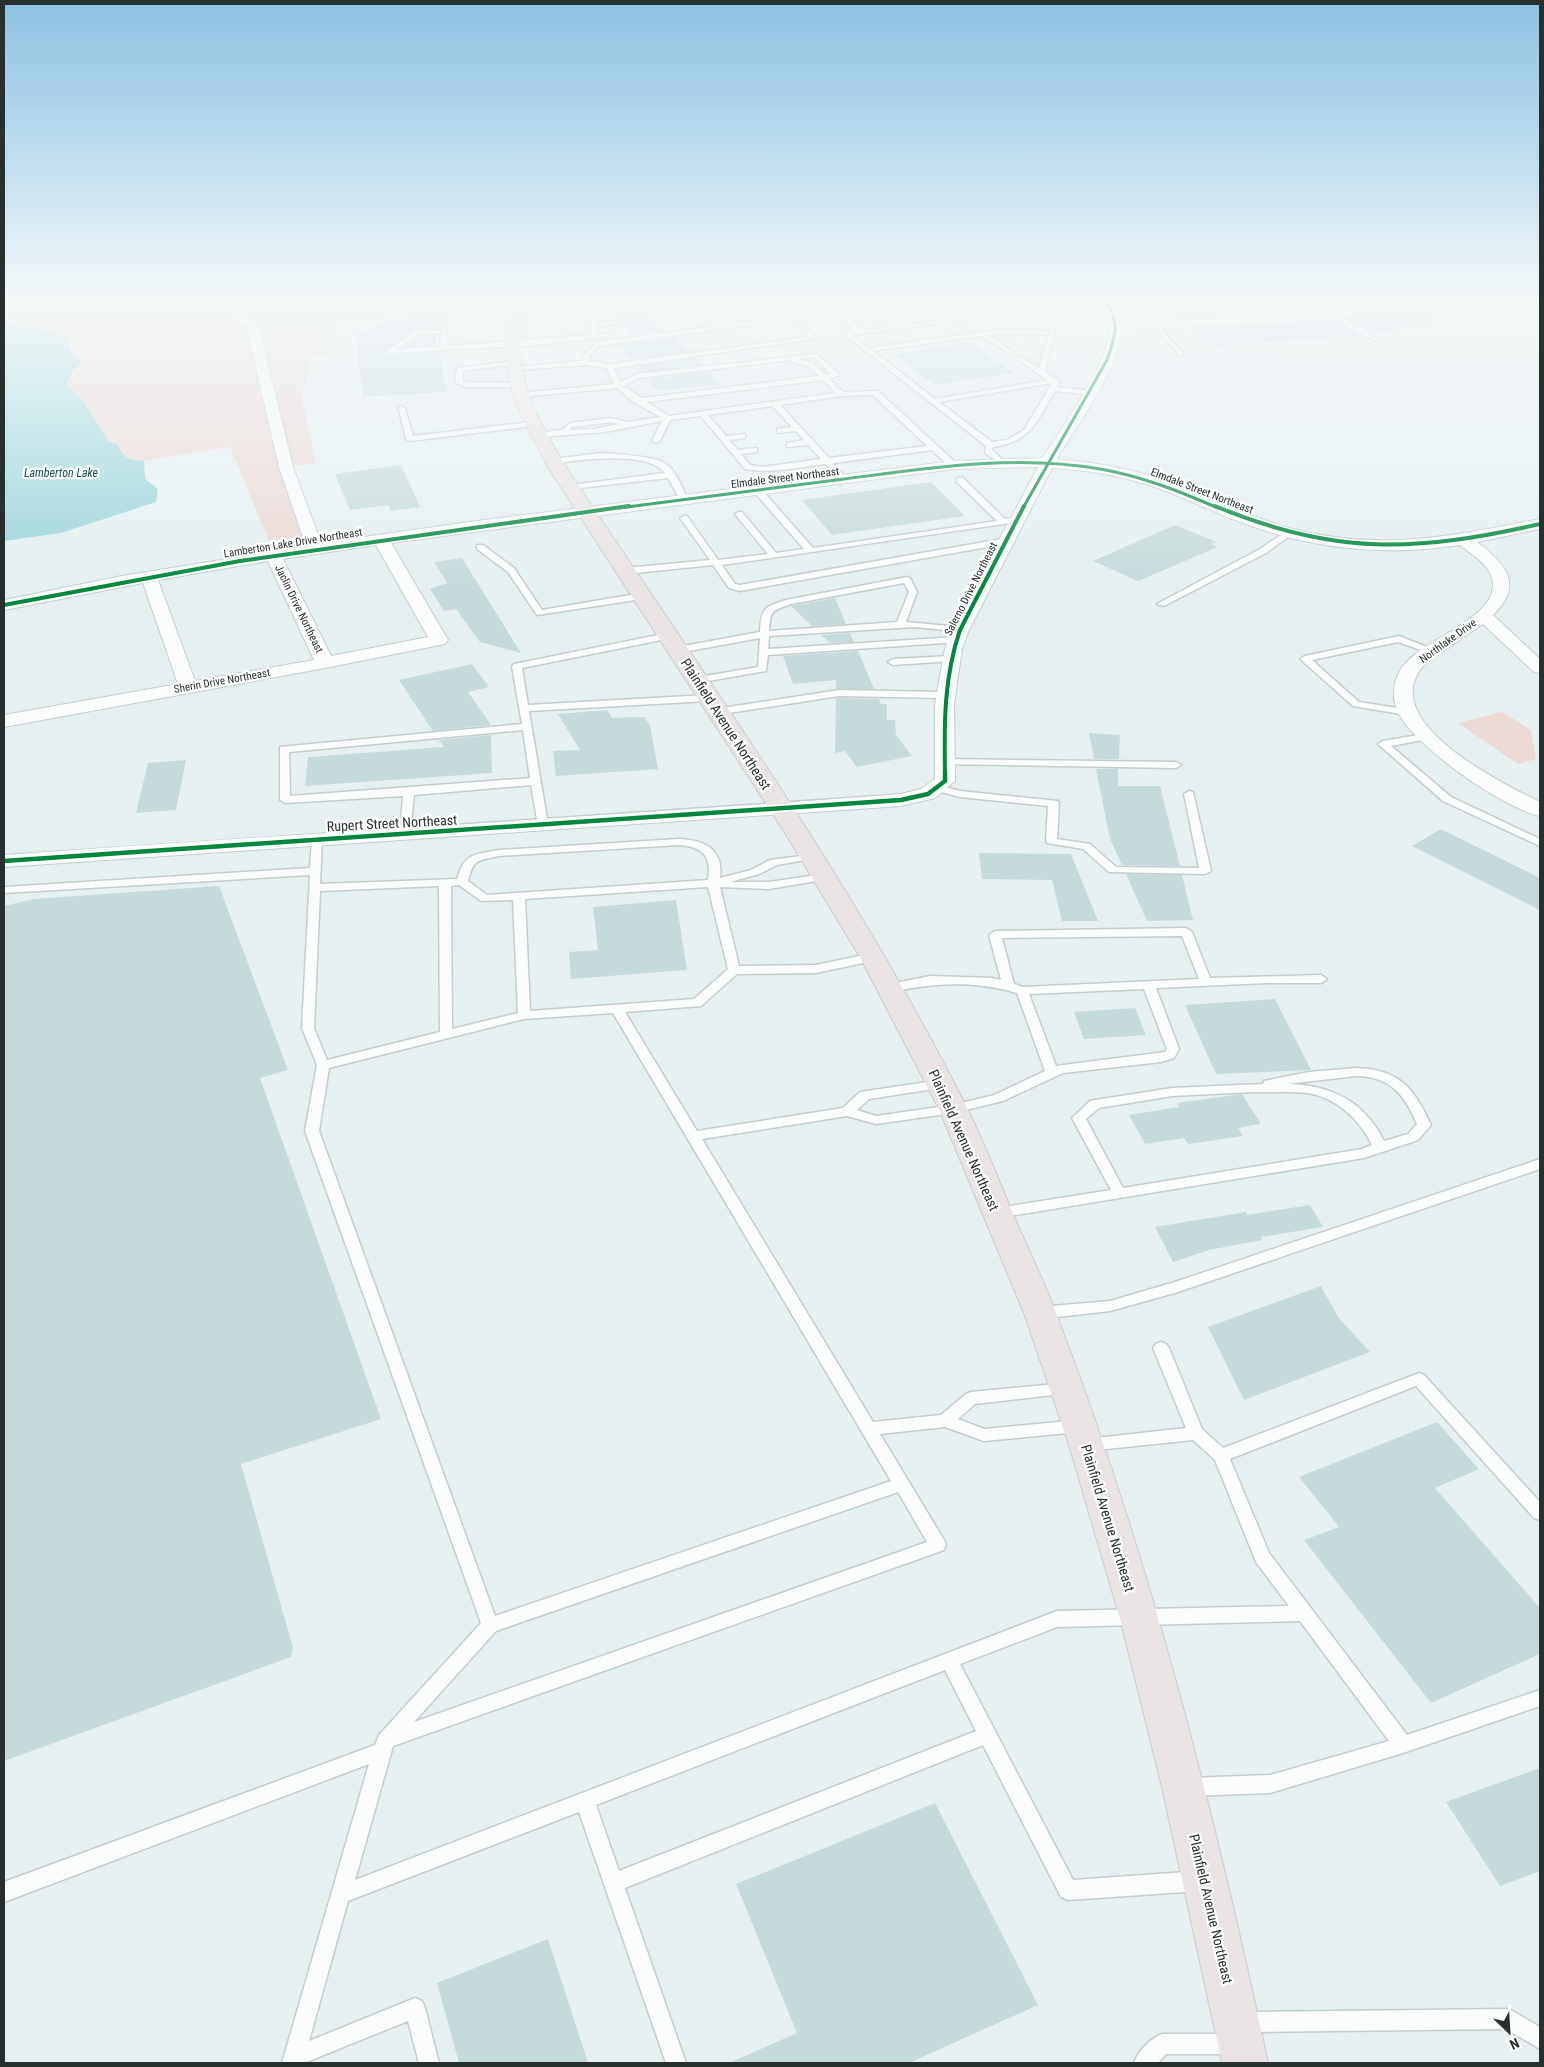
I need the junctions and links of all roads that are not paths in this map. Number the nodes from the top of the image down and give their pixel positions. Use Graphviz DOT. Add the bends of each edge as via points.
graph roads {
  1 [pos="269,394"];
  2 [pos="522,394"];
  3 [pos="629,394"];
  4 [pos="691,394"];
  5 [pos="836,394"];
  6 [pos="877,394"];
  7 [pos="925,394"];
  8 [pos="982,394"];
  9 [pos="1047,394"];
  10 [pos="1089,394"];
  11 [pos="638,401"];
  12 [pos="933,401"];
  13 [pos="773,402"];
  14 [pos="401,408"];
  15 [pos="702,413"];
  16 [pos="667,418"];
  17 [pos="797,428"];
  18 [pos="535,429"];
  19 [pos="780,431"];
  20 [pos="742,436"];
  21 [pos="724,439"];
  22 [pos="656,441"];
  23 [pos="809,442"];
  24 [pos="790,445"];
  25 [pos="990,445"];
  26 [pos="934,447"];
  27 [pos="754,450"];
  28 [pos="646,451"];
  29 [pos="736,453"];
  30 [pos="640,459"];
  31 [pos="827,461"];
  32 [pos="554,462"];
  33 [pos="1001,462"];
  34 [pos="1048,462"];
  35 [pos="953,465"];
  36 [pos="671,475"];
  37 [pos="844,480"];
  38 [pos="960,480"];
  39 [pos="571,488"];
  40 [pos="758,491"];
  41 [pos="685,501"];
  42 [pos="588,513"];
  43 [pos="740,514"];
  44 [pos="684,518"];
  45 [pos="1010,521"];
  46 [pos="1540,524"];
  47 [pos="1291,532"];
  48 [pos="381,539"];
  49 [pos="1007,541"];
  50 [pos="1465,541"];
  51 [pos="480,547"];
  52 [pos="316,548"];
  53 [pos="810,550"];
  54 [pos="273,555"];
  55 [pos="774,556"];
  56 [pos="715,563"];
  57 [pos="626,571"];
  58 [pos="149,577"];
  59 [pos="642,596"];
  60 [pos="1161,604"];
  61 [pos="4,605"];
  62 [pos="1483,615"];
  63 [pos="901,625"];
  64 [pos="764,634"];
  65 [pos="958,635"];
  66 [pos="673,643"];
  67 [pos="1432,651"];
  68 [pos="764,652"];
  69 [pos="950,659"];
  70 [pos="893,662"];
  71 [pos="325,663"];
  72 [pos="1540,668"];
  73 [pos="188,686"];
  74 [pos="943,695"];
  75 [pos="707,697"];
  76 [pos="524,708"];
  77 [pos="1407,712"];
  78 [pos="4,721"];
  79 [pos="526,727"];
  80 [pos="1424,737"];
  81 [pos="944,762"];
  82 [pos="1176,765"];
  83 [pos="536,781"];
  84 [pos="938,788"];
  85 [pos="408,792"];
  86 [pos="1189,794"];
  87 [pos="782,810"];
  88 [pos="1540,810"];
  89 [pos="543,825"];
  90 [pos="406,833"];
  91 [pos="317,838"];
  92 [pos="1540,843"];
  93 [pos="4,861"];
  94 [pos="818,866"];
  95 [pos="316,871"];
  96 [pos="462,882"];
  97 [pos="446,883"];
  98 [pos="714,883"];
  99 [pos="315,888"];
  100 [pos="4,890"];
  101 [pos="519,896"];
  102 [pos="873,957"];
  103 [pos="734,970"];
  104 [pos="1321,979"];
  105 [pos="1206,982"];
  106 [pos="1149,985"];
  107 [pos="1008,986"];
  108 [pos="890,988"];
  109 [pos="1022,991"];
  110 [pos="617,1009"];
  111 [pos="524,1015"];
  112 [pos="446,1034"];
  113 [pos="323,1065"];
  114 [pos="1052,1072"];
  115 [pos="1252,1088"];
  116 [pos="947,1096"];
  117 [pos="847,1112"];
  118 [pos="693,1136"];
  119 [pos="1380,1147"];
  120 [pos="1540,1164"];
  121 [pos="1119,1192"];
  122 [pos="997,1212"];
  123 [pos="1040,1313"];
  124 [pos="1161,1348"];
  125 [pos="1066,1389"];
  126 [pos="945,1422"];
  127 [pos="868,1429"];
  128 [pos="1196,1433"];
  129 [pos="1083,1436"];
  130 [pos="1221,1456"];
  131 [pos="901,1484"];
  132 [pos="1540,1512"];
  133 [pos="1304,1613"];
  134 [pos="1139,1618"];
  135 [pos="490,1624"];
  136 [pos="949,1661"];
  137 [pos="1540,1698"];
  138 [pos="987,1735"];
  139 [pos="1402,1745"];
  140 [pos="383,1746"];
  141 [pos="1183,1787"];
  142 [pos="585,1801"];
  143 [pos="1204,1880"];
  144 [pos="613,1883"];
  145 [pos="4,1892"];
  146 [pos="340,1895"];
  147 [pos="1540,2039"];
  148 [pos="1241,2043"];
  149 [pos="293,2060"];
  150 [pos="429,2063"];
  151 [pos="676,2063"];
  152 [pos="1144,2063"];
  1 -- 52 [label="street" via="286,467"];
  2 -- 18 [label="main road, Plainfield Avenue Northeast"];
  3 -- 11 [label="lane"];
  4 -- 11 [label="lane"];
  5 -- 13 [label="lane"];
  6 -- 26 [label="lane"];
  7 -- 12 [label="lane"];
  8 -- 12 [label="lane"];
  9 -- 25 [label="lane" via="1027,431 1009,442"];
  10 -- 34 [label="street, Salerno Drive Northeast"];
  11 -- 16 [label="lane"];
  12 -- 25 [label="lane"];
  13 -- 15 [label="lane"];
  13 -- 17 [label="lane"];
  14 -- 18 [label="lane" via="410,438"];
  15 -- 16 [label="lane"];
  15 -- 21 [label="lane"];
  16 -- 18 [label="lane" via="580,434"];
  16 -- 22 [label="lane"];
  17 -- 19 [label="lane"];
  17 -- 23 [label="lane"];
  18 -- 32 [label="main road, Plainfield Avenue Northeast"];
  20 -- 21 [label="lane"];
  21 -- 29 [label="lane"];
  23 -- 24 [label="lane"];
  23 -- 31 [label="lane"];
  25 -- 33 [label="lane" via="988,451"];
  26 -- 31 [label="lane"];
  26 -- 35 [label="lane"];
  27 -- 29 [label="lane"];
  28 -- 30 [label="lane"];
  29 -- 31 [label="lane" via="748,467 763,469"];
  30 -- 32 [label="lane" via="601,455"];
  30 -- 36 [label="lane" via="663,465"];
  31 -- 37 [label="lane"];
  32 -- 39 [label="main road, Plainfield Avenue Northeast"];
  33 -- 34 [label="street, Elmdale Street Northeast"];
  33 -- 35 [label="street, Elmdale Street Northeast"];
  34 -- 45 [label="street, Salerno Drive Northeast"];
  34 -- 47 [label="street, Elmdale Street Northeast" via="1100,468 1149,480 1258,523"];
  35 -- 37 [label="street, Elmdale Street Northeast"];
  36 -- 39 [label="lane"];
  36 -- 41 [label="lane"];
  37 -- 40 [label="street, Elmdale Street Northeast"];
  38 -- 45 [label="lane"];
  39 -- 42 [label="main road, Plainfield Avenue Northeast"];
  40 -- 41 [label="street, Elmdale Street Northeast"];
  40 -- 53 [label="lane"];
  41 -- 42 [label="street, Elmdale Street Northeast"];
  42 -- 48 [label="street, Lamberton Lake Drive Northeast"];
  42 -- 57 [label="main road, Plainfield Avenue Northeast"];
  43 -- 55 [label="lane"];
  44 -- 56 [label="lane"];
  45 -- 49 [label="street, Salerno Drive Northeast"];
  45 -- 53 [label="lane"];
  46 -- 50 [label="street, Elmdale Street Northeast"];
  47 -- 50 [label="street, Elmdale Street Northeast" via="1368,545"];
  47 -- 60 [label="lane" via="1263,551"];
  48 -- 52 [label="street, Lamberton Lake Drive Northeast"];
  48 -- 71 [label="street, Sherin Drive Northeast" via="439,640"];
  49 -- 56 [label="lane" via="749,587 732,586"];
  49 -- 65 [label="street, Salerno Drive Northeast"];
  50 -- 62 [label="street, Northlake Drive" via="1494,564 1502,581 1500,597"];
  51 -- 59 [label="lane" via="511,570 540,613"];
  52 -- 54 [label="street, Lamberton Lake Drive Northeast"];
  53 -- 55 [label="lane"];
  54 -- 58 [label="street, Lamberton Lake Drive Northeast"];
  54 -- 71 [label="street, Jaclin Drive Northeast"];
  55 -- 56 [label="lane"];
  56 -- 57 [label="lane"];
  57 -- 59 [label="main road, Plainfield Avenue Northeast"];
  58 -- 61 [label="street, Lamberton Lake Drive Northeast"];
  58 -- 73 [label="street"];
  59 -- 66 [label="main road, Plainfield Avenue Northeast"];
  62 -- 67 [label="street, Northlake Drive"];
  62 -- 72 [label="street"];
  63 -- 64 [label="lane"];
  63 -- 64 [label="lane" via="913,592 907,580 771,608 765,615"];
  63 -- 65 [label="lane" via="915,624"];
  64 -- 66 [label="lane"];
  64 -- 68 [label="lane"];
  65 -- 68 [label="lane"];
  65 -- 69 [label="street, Salerno Drive Northeast"];
  66 -- 75 [label="main road, Plainfield Avenue Northeast"];
  66 -- 76 [label="lane" via="517,666"];
  67 -- 77 [label="street, Northlake Drive" via="1410,669 1402,689"];
  67 -- 77 [label="lane" via="1399,639 1305,659 1356,704"];
  68 -- 75 [label="lane" via="764,669"];
  69 -- 70 [label="lane"];
  69 -- 74 [label="street, Salerno Drive Northeast"];
  71 -- 73 [label="street, Sherin Drive Northeast"];
  73 -- 78 [label="street, Sherin Drive Northeast"];
  74 -- 75 [label="lane"];
  74 -- 81 [label="street, Salerno Drive Northeast"];
  75 -- 76 [label="lane"];
  75 -- 87 [label="main road, Plainfield Avenue Northeast"];
  76 -- 79 [label="lane"];
  77 -- 80 [label="street, Northlake Drive"];
  79 -- 83 [label="lane"];
  79 -- 85 [label="lane" via="284,749 285,800"];
  80 -- 88 [label="street, Northlake Drive" via="1497,788"];
  80 -- 92 [label="lane" via="1382,744 1447,799"];
  81 -- 82 [label="lane"];
  81 -- 84 [label="street, Salerno Drive Northeast" via="945,781"];
  83 -- 85 [label="lane"];
  83 -- 89 [label="lane"];
  84 -- 86 [label="lane" via="968,795 1054,803 1051,841 1086,846 1113,870 1205,871"];
  84 -- 87 [label="street" via="928,794 901,800"];
  85 -- 90 [label="lane"];
  87 -- 89 [label="street, Rupert Street Northeast"];
  87 -- 94 [label="main road, Plainfield Avenue Northeast"];
  89 -- 90 [label="street, Rupert Street Northeast"];
  90 -- 91 [label="street, Rupert Street Northeast"];
  91 -- 93 [label="street, Rupert Street Northeast"];
  91 -- 95 [label="lane"];
  94 -- 98 [label="lane" via="774,862 755,872"];
  94 -- 98 [label="lane" via="785,884 739,888"];
  94 -- 102 [label="main road, Plainfield Avenue Northeast"];
  95 -- 99 [label="lane"];
  95 -- 100 [label="lane"];
  96 -- 97 [label="lane"];
  96 -- 98 [label="lane" via="466,864 487,855 679,842 694,844 711,854 716,866"];
  96 -- 101 [label="lane" via="485,899"];
  97 -- 99 [label="lane"];
  97 -- 112 [label="lane"];
  98 -- 101 [label="lane"];
  98 -- 103 [label="lane"];
  99 -- 113 [label="lane" via="308,1028"];
  101 -- 111 [label="lane"];
  102 -- 103 [label="lane" via="816,969"];
  102 -- 108 [label="main road, Plainfield Avenue Northeast"];
  103 -- 110 [label="lane" via="697,1003"];
  104 -- 105 [label="lane"];
  105 -- 106 [label="lane"];
  105 -- 107 [label="lane" via="1186,932 995,935"];
  106 -- 109 [label="lane"];
  106 -- 114 [label="lane" via="1170,1038 1173,1049 1170,1054 1161,1058"];
  107 -- 108 [label="lane" via="993,982 930,980"];
  107 -- 109 [label="lane"];
  108 -- 116 [label="main road, Plainfield Avenue Northeast"];
  109 -- 114 [label="lane"];
  110 -- 111 [label="lane"];
  110 -- 118 [label="lane"];
  111 -- 112 [label="lane"];
  112 -- 113 [label="lane"];
  113 -- 135 [label="lane" via="312,1131"];
  114 -- 116 [label="lane" via="998,1098"];
  115 -- 119 [label="lane" via="1310,1089 1340,1100 1361,1117"];
  115 -- 119 [label="lane" via="1295,1077 1381,1074 1399,1086 1417,1107 1424,1125 1413,1137"];
  115 -- 121 [label="lane" via="1172,1092 1094,1104 1079,1118"];
  116 -- 117 [label="lane" via="876,1120"];
  116 -- 117 [label="lane" via="865,1095"];
  116 -- 122 [label="main road, Plainfield Avenue Northeast"];
  117 -- 118 [label="lane"];
  118 -- 127 [label="lane"];
  119 -- 121 [label="lane" via="1364,1153"];
  120 -- 123 [label="lane" via="1178,1287 1110,1306"];
  121 -- 122 [label="lane"];
  122 -- 123 [label="main road, Plainfield Avenue Northeast"];
  123 -- 125 [label="main road, Plainfield Avenue Northeast"];
  124 -- 128 [label="lane"];
  125 -- 126 [label="lane" via="971,1398"];
  125 -- 129 [label="main road, Plainfield Avenue Northeast"];
  126 -- 127 [label="lane"];
  126 -- 129 [label="lane" via="984,1435"];
  127 -- 131 [label="lane"];
  128 -- 129 [label="lane"];
  128 -- 130 [label="lane"];
  129 -- 134 [label="main road, Plainfield Avenue Northeast"];
  130 -- 132 [label="lane" via="1419,1379"];
  130 -- 133 [label="lane" via="1262,1558"];
  131 -- 135 [label="lane"];
  131 -- 140 [label="lane" via="938,1544"];
  133 -- 134 [label="lane"];
  133 -- 139 [label="lane"];
  134 -- 136 [label="lane" via="1057,1619"];
  134 -- 141 [label="main road, Plainfield Avenue Northeast"];
  135 -- 140 [label="lane"];
  136 -- 138 [label="lane"];
  136 -- 142 [label="lane"];
  137 -- 139 [label="lane"];
  138 -- 143 [label="lane" via="1068,1890"];
  138 -- 144 [label="lane"];
  139 -- 141 [label="lane" via="1270,1784"];
  140 -- 145 [label="lane"];
  140 -- 146 [label="lane"];
  141 -- 143 [label="main road, Plainfield Avenue Northeast"];
  142 -- 144 [label="lane"];
  142 -- 146 [label="lane"];
  143 -- 148 [label="main road, Plainfield Avenue Northeast"];
  144 -- 151 [label="lane"];
  146 -- 149 [label="lane"];
  147 -- 148 [label="lane" via="1508,2019"];
  148 -- 152 [label="lane" via="1162,2044"];
  149 -- 150 [label="lane" via="415,2008"];
}
